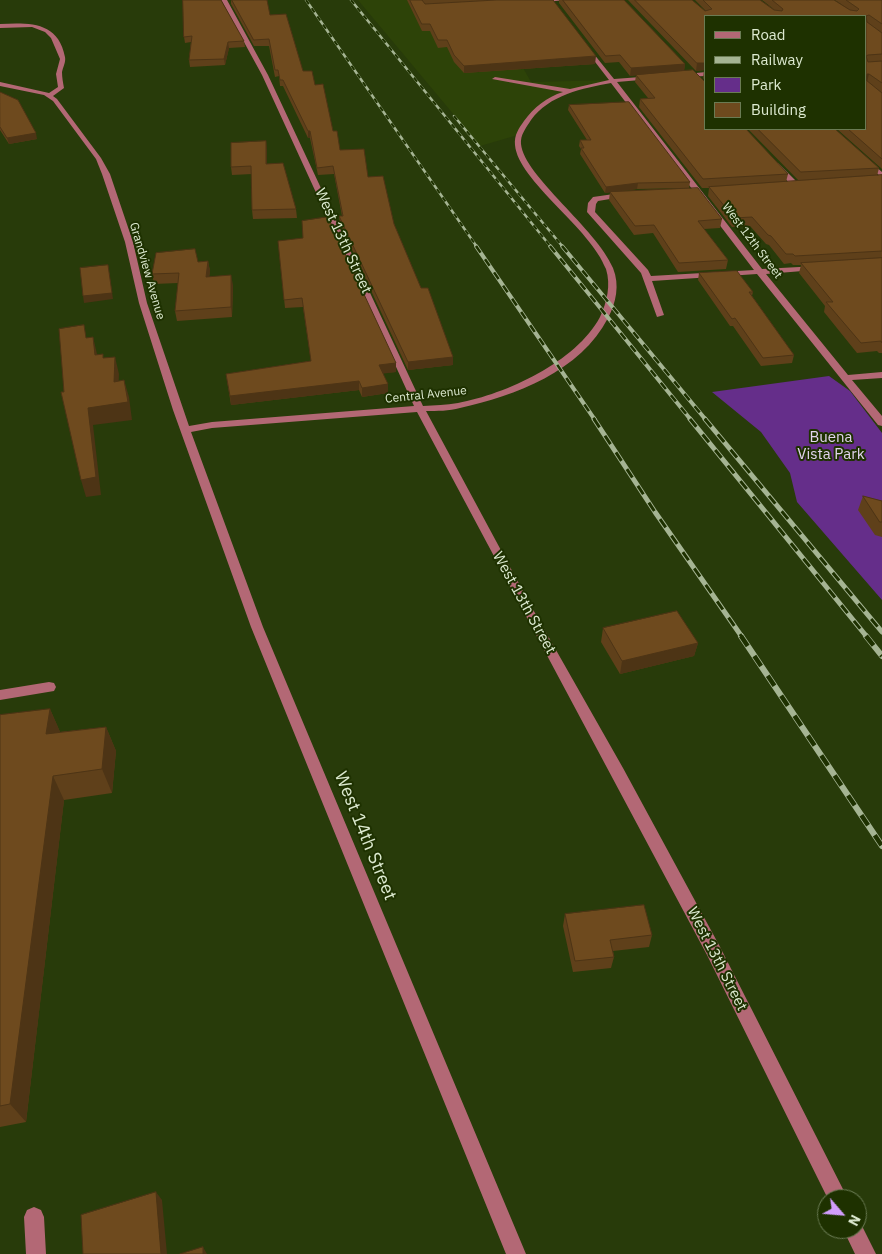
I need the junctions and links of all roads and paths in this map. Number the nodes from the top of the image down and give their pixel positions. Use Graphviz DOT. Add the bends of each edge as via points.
graph roads {
  1 [pos="224,0"];
  2 [pos="552,0"];
  3 [pos="562,0"];
  4 [pos="530,2"];
  5 [pos="560,12"];
  6 [pos="0,26"];
  7 [pos="582,40"];
  8 [pos="686,68"];
  9 [pos="692,74"];
  10 [pos="704,74"];
  11 [pos="674,75"];
  12 [pos="656,76"];
  13 [pos="495,79"];
  14 [pos="612,80"];
  15 [pos="699,81"];
  16 [pos="0,84"];
  17 [pos="572,91"];
  18 [pos="49,96"];
  19 [pos="860,156"];
  20 [pos="770,157"];
  21 [pos="882,176"];
  22 [pos="882,180"];
  23 [pos="872,181"];
  24 [pos="806,185"];
  25 [pos="787,186"];
  26 [pos="796,186"];
  27 [pos="638,194"];
  28 [pos="826,268"];
  29 [pos="760,272"];
  30 [pos="648,279"];
  31 [pos="660,314"];
  32 [pos="882,375"];
  33 [pos="845,378"];
  34 [pos="420,409"];
  35 [pos="882,423"];
  36 [pos="185,430"];
  37 [pos="49,687"];
  38 [pos="0,695"];
  39 [pos="833,1189"];
  40 [pos="34,1217"];
  41 [pos="858,1239"];
  42 [pos="36,1254"];
  43 [pos="516,1254"];
  44 [pos="866,1254"];
  1 -- 34 [label="street, West 13th Street" via="265,75"];
  2 -- 3 [label="street"];
  2 -- 4 [label="street"];
  2 -- 5 [label="street"];
  6 -- 18 [label="street" via="38,25 49,32 63,59 59,74 61,88"];
  7 -- 14 [label="street, West 12th Street"];
  8 -- 9 [label="street"];
  9 -- 10 [label="street"];
  9 -- 11 [label="street"];
  9 -- 15 [label="street"];
  12 -- 14 [label="street"];
  13 -- 17 [label="street"];
  14 -- 17 [label="street"];
  14 -- 29 [label="street, West 12th Street"];
  16 -- 18 [label="street"];
  17 -- 34 [label="street, Central Avenue" via="532,113 518,134 518,146 529,169 597,247 608,265 612,296 606,313 580,349 524,385 458,406"];
  18 -- 36 [label="street, Grandview Avenue" via="99,159 106,174 129,242 143,303"];
  19 -- 21 [label="street"];
  20 -- 26 [label="street"];
  22 -- 23 [label="street"];
  24 -- 26 [label="street"];
  25 -- 26 [label="street"];
  27 -- 30 [label="street" via="596,199 591,212 629,252"];
  28 -- 29 [label="street"];
  29 -- 30 [label="street"];
  29 -- 33 [label="street, West 12th Street"];
  30 -- 31 [label="street"];
  32 -- 33 [label="street"];
  33 -- 35 [label="street, West 12th Street"];
  34 -- 36 [label="street, Central Avenue" via="212,424"];
  34 -- 39 [label="street, West 13th Street" via="699,923"];
  36 -- 43 [label="street, West 14th Street" via="257,627"];
  37 -- 38 [label="street"];
  40 -- 42 [label="street"];
  41 -- 44 [label="street"];
}
